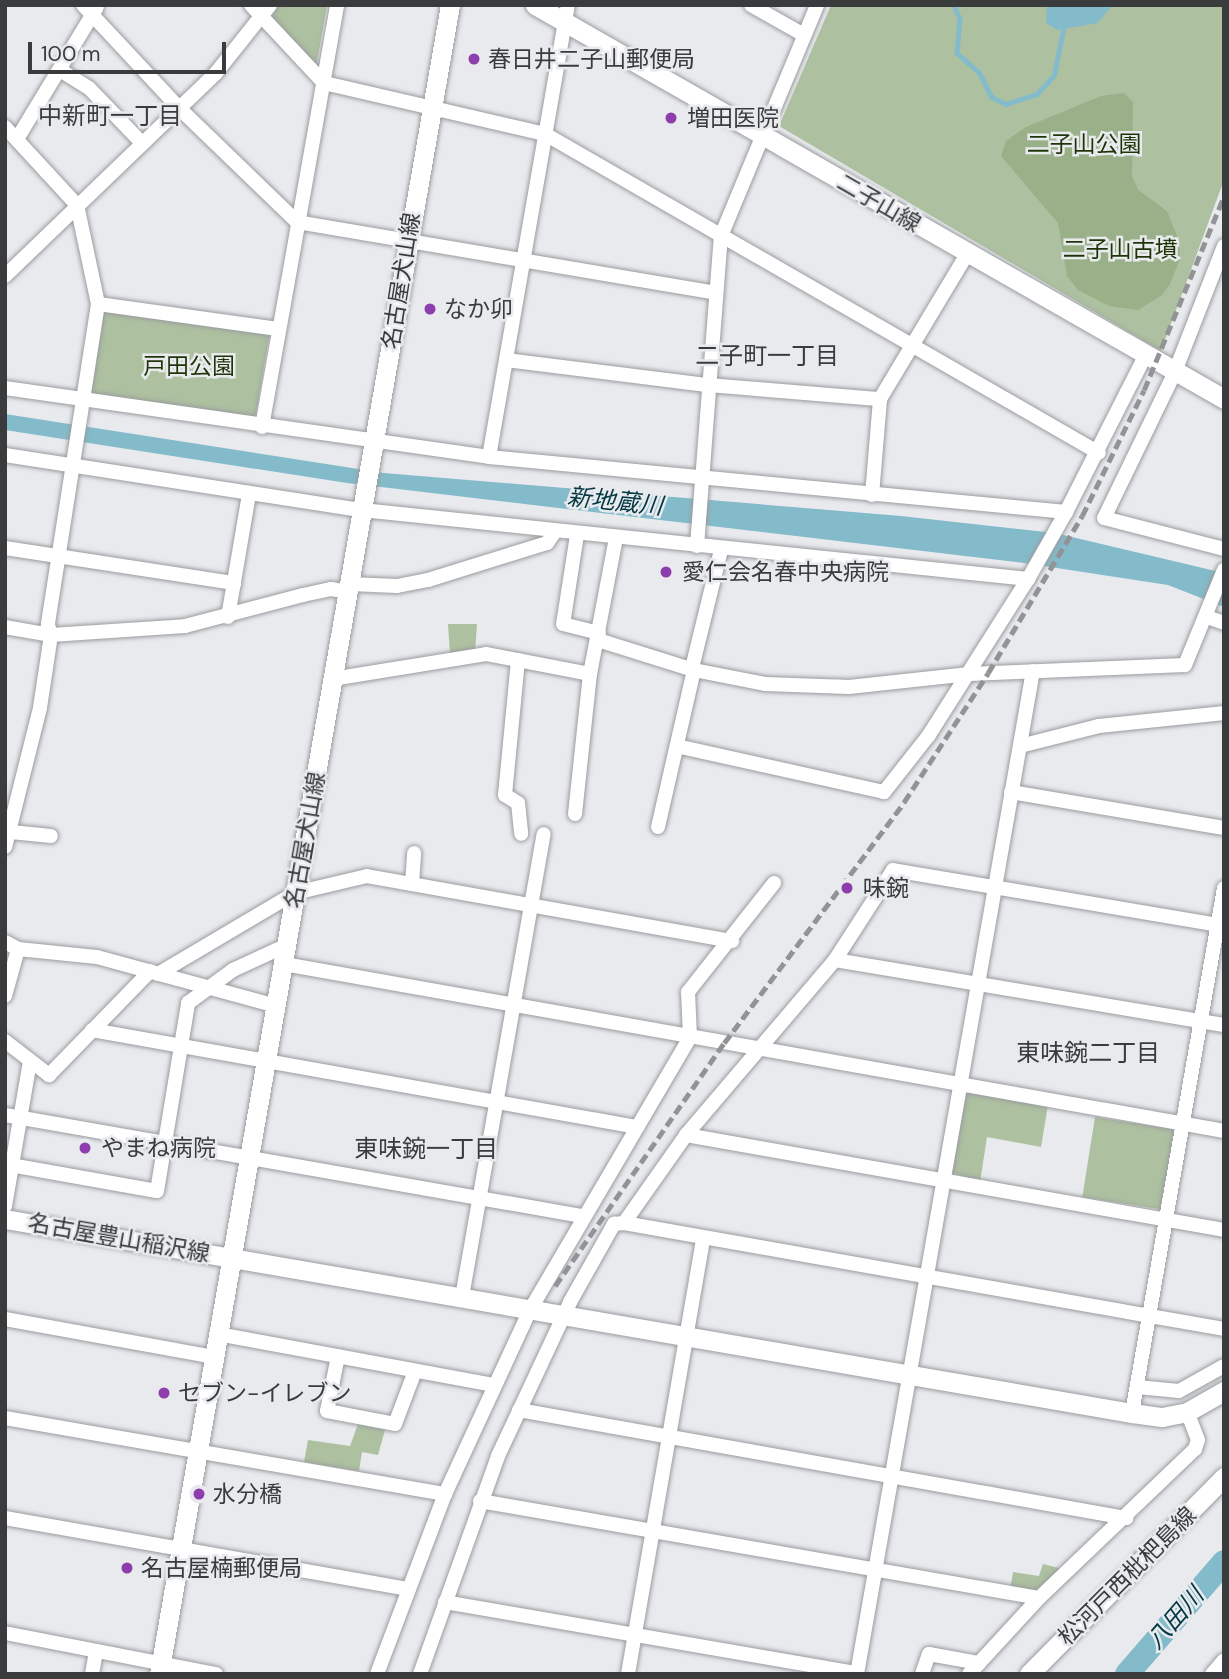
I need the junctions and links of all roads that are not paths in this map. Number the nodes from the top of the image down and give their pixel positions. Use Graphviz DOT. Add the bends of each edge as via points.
graph roads {
  1 [pos="337,5"];
  2 [pos="450,5"];
  3 [pos="535,5"];
  4 [pos="751,5"];
  5 [pos="817,5"];
  6 [pos="91,8"];
  7 [pos="261,9"];
  8 [pos="567,14"];
  9 [pos="804,35"];
  10 [pos="60,70"];
  11 [pos="324,83"];
  12 [pos="179,108"];
  13 [pos="430,110"];
  14 [pos="5,127"];
  15 [pos="545,134"];
  16 [pos="762,136"];
  17 [pos="17,139"];
  18 [pos="142,143"];
  19 [pos="77,205"];
  20 [pos="297,222"];
  21 [pos="721,236"];
  22 [pos="407,240"];
  23 [pos="1224,246"];
  24 [pos="967,254"];
  25 [pos="523,259"];
  26 [pos="1219,274"];
  27 [pos="5,276"];
  28 [pos="715,293"];
  29 [pos="98,304"];
  30 [pos="278,329"];
  31 [pos="912,348"];
  32 [pos="1145,356"];
  33 [pos="506,360"];
  34 [pos="1175,372"];
  35 [pos="709,384"];
  36 [pos="5,388"];
  37 [pos="880,399"];
  38 [pos="1224,399"];
  39 [pos="83,403"];
  40 [pos="262,427"];
  41 [pos="373,448"];
  42 [pos="1099,453"];
  43 [pos="5,455"];
  44 [pos="489,457"];
  45 [pos="72,464"];
  46 [pos="701,481"];
  47 [pos="250,494"];
  48 [pos="872,495"];
  49 [pos="363,508"];
  50 [pos="1066,512"];
  51 [pos="554,533"];
  52 [pos="577,535"];
  53 [pos="617,538"];
  54 [pos="697,542"];
  55 [pos="5,548"];
  56 [pos="1224,549"];
  57 [pos="721,550"];
  58 [pos="58,557"];
  59 [pos="1224,570"];
  60 [pos="1028,579"];
  61 [pos="234,583"];
  62 [pos="349,588"];
  63 [pos="1208,614"];
  64 [pos="228,617"];
  65 [pos="1224,623"];
  66 [pos="5,627"];
  67 [pos="51,635"];
  68 [pos="599,637"];
  69 [pos="518,660"];
  70 [pos="693,669"];
  71 [pos="1033,671"];
  72 [pos="590,674"];
  73 [pos="969,674"];
  74 [pos="332,679"];
  75 [pos="1224,713"];
  76 [pos="677,746"];
  77 [pos="1020,746"];
  78 [pos="1012,792"];
  79 [pos="575,814"];
  80 [pos="658,827"];
  81 [pos="1224,828"];
  82 [pos="11,832"];
  83 [pos="521,834"];
  84 [pos="544,834"];
  85 [pos="51,836"];
  86 [pos="5,847"];
  87 [pos="414,853"];
  88 [pos="774,883"];
  89 [pos="412,884"];
  90 [pos="994,887"];
  91 [pos="1224,888"];
  92 [pos="295,893"];
  93 [pos="532,906"];
  94 [pos="1220,926"];
  95 [pos="732,941"];
  96 [pos="12,945"];
  97 [pos="286,955"];
  98 [pos="835,960"];
  99 [pos="154,972"];
  100 [pos="978,984"];
  101 [pos="209,989"];
  102 [pos="5,996"];
  103 [pos="276,1006"];
  104 [pos="513,1007"];
  105 [pos="1201,1020"];
  106 [pos="1224,1025"];
  107 [pos="92,1030"];
  108 [pos="690,1037"];
  109 [pos="5,1041"];
  110 [pos="182,1047"];
  111 [pos="763,1049"];
  112 [pos="30,1061"];
  113 [pos="266,1061"];
  114 [pos="960,1084"];
  115 [pos="496,1102"];
  116 [pos="12,1116"];
  117 [pos="1182,1124"];
  118 [pos="637,1127"];
  119 [pos="1224,1131"];
  120 [pos="686,1135"];
  121 [pos="165,1143"];
  122 [pos="250,1157"];
  123 [pos="8,1164"];
  124 [pos="944,1179"];
  125 [pos="480,1198"];
  126 [pos="5,1206"];
  127 [pos="582,1216"];
  128 [pos="5,1219"];
  129 [pos="1167,1220"];
  130 [pos="624,1223"];
  131 [pos="1224,1230"];
  132 [pos="702,1238"];
  133 [pos="232,1257"];
  134 [pos="926,1275"];
  135 [pos="462,1297"];
  136 [pos="530,1310"];
  137 [pos="1150,1315"];
  138 [pos="566,1316"];
  139 [pos="5,1319"];
  140 [pos="1224,1329"];
  141 [pos="218,1334"];
  142 [pos="685,1337"];
  143 [pos="338,1356"];
  144 [pos="214,1357"];
  145 [pos="1224,1366"];
  146 [pos="415,1371"];
  147 [pos="910,1374"];
  148 [pos="494,1385"];
  149 [pos="1137,1387"];
  150 [pos="1224,1391"];
  151 [pos="519,1410"];
  152 [pos="1187,1412"];
  153 [pos="1132,1413"];
  154 [pos="5,1418"];
  155 [pos="669,1437"];
  156 [pos="199,1452"];
  157 [pos="892,1475"];
  158 [pos="1224,1477"];
  159 [pos="445,1494"];
  160 [pos="480,1501"];
  161 [pos="5,1518"];
  162 [pos="1126,1518"];
  163 [pos="652,1532"];
  164 [pos="181,1550"];
  165 [pos="875,1569"];
  166 [pos="409,1589"];
  167 [pos="1038,1598"];
  168 [pos="445,1602"];
  169 [pos="5,1633"];
  170 [pos="635,1635"];
  171 [pos="96,1651"];
  172 [pos="1224,1660"];
  173 [pos="160,1668"];
  174 [pos="974,1668"];
  175 [pos="857,1673"];
  176 [pos="92,1674"];
  177 [pos="216,1674"];
  178 [pos="377,1674"];
  179 [pos="420,1674"];
  180 [pos="628,1674"];
  181 [pos="922,1674"];
  182 [pos="1029,1674"];
  183 [pos="1212,1674"];
  1 -- 11 [label="street"];
  2 -- 13 [label="main road, 名古屋犬山線"];
  3 -- 8 [label="main road, 二子山線"];
  4 -- 9 [label="street"];
  5 -- 9 [label="street"];
  6 -- 10 [label="street"];
  6 -- 12 [label="street"];
  7 -- 11 [label="street"];
  7 -- 12 [label="street" via="216,73"];
  8 -- 15 [label="street"];
  8 -- 16 [label="main road, 二子山線"];
  9 -- 16 [label="street"];
  10 -- 17 [label="street"];
  10 -- 18 [label="street" via="89,88"];
  11 -- 13 [label="street"];
  11 -- 20 [label="street"];
  12 -- 18 [label="street"];
  12 -- 20 [label="street"];
  13 -- 15 [label="street"];
  13 -- 22 [label="main road, 名古屋犬山線"];
  14 -- 17 [label="street"];
  15 -- 21 [label="street"];
  15 -- 25 [label="street"];
  16 -- 21 [label="street"];
  16 -- 24 [label="main road, 二子山線"];
  17 -- 19 [label="street"];
  18 -- 19 [label="street"];
  19 -- 27 [label="street"];
  19 -- 29 [label="street"];
  20 -- 22 [label="street"];
  20 -- 30 [label="street"];
  21 -- 28 [label="street"];
  21 -- 31 [label="street"];
  22 -- 25 [label="street"];
  22 -- 41 [label="main road, 名古屋犬山線"];
  23 -- 26 [label="street"];
  24 -- 31 [label="street"];
  24 -- 32 [label="main road, 二子山線"];
  25 -- 28 [label="street"];
  25 -- 33 [label="street"];
  26 -- 34 [label="street"];
  28 -- 35 [label="street"];
  29 -- 30 [label="street"];
  29 -- 39 [label="street"];
  30 -- 40 [label="street"];
  31 -- 37 [label="street"];
  31 -- 42 [label="street"];
  32 -- 34 [label="main road, 二子山線"];
  32 -- 42 [label="street"];
  33 -- 35 [label="street"];
  33 -- 44 [label="street"];
  34 -- 38 [label="main road, 二子山線"];
  34 -- 56 [label="street" via="1104,518"];
  35 -- 37 [label="street"];
  35 -- 46 [label="street"];
  36 -- 39 [label="street"];
  37 -- 48 [label="street"];
  39 -- 40 [label="street"];
  39 -- 45 [label="street"];
  40 -- 41 [label="street"];
  41 -- 44 [label="street"];
  41 -- 49 [label="main road, 名古屋犬山線"];
  42 -- 50 [label="street"];
  43 -- 45 [label="street"];
  44 -- 46 [label="street"];
  45 -- 47 [label="street"];
  45 -- 58 [label="street"];
  46 -- 48 [label="street"];
  46 -- 54 [label="street"];
  47 -- 49 [label="street"];
  47 -- 61 [label="street"];
  48 -- 50 [label="street"];
  49 -- 51 [label="street"];
  49 -- 62 [label="main road, 名古屋犬山線"];
  50 -- 60 [label="street"];
  51 -- 52 [label="street"];
  51 -- 62 [label="street" via="547,543 428,580"];
  52 -- 53 [label="street"];
  52 -- 68 [label="street" via="563,624"];
  53 -- 54 [label="street"];
  53 -- 68 [label="street"];
  54 -- 57 [label="street"];
  55 -- 58 [label="street"];
  57 -- 60 [label="street"];
  57 -- 70 [label="street"];
  58 -- 61 [label="street"];
  58 -- 67 [label="street" via="48,625"];
  59 -- 63 [label="street"];
  60 -- 73 [label="street"];
  61 -- 64 [label="street"];
  62 -- 64 [label="street" via="303,595"];
  62 -- 74 [label="main road, 名古屋犬山線"];
  63 -- 65 [label="street"];
  63 -- 71 [label="street" via="1199,625 1185,665"];
  64 -- 67 [label="street" via="185,626"];
  66 -- 67 [label="street"];
  67 -- 82 [label="street" via="37,724"];
  68 -- 70 [label="street"];
  68 -- 72 [label="street"];
  69 -- 72 [label="street"];
  69 -- 74 [label="street" via="486,654"];
  69 -- 83 [label="street" via="505,795 519,803"];
  70 -- 73 [label="street" via="765,684 849,687"];
  70 -- 76 [label="street"];
  71 -- 73 [label="street"];
  71 -- 77 [label="street"];
  72 -- 79 [label="street"];
  73 -- 76 [label="street" via="884,792"];
  74 -- 92 [label="main road, 名古屋犬山線"];
  75 -- 77 [label="street" via="1099,726"];
  76 -- 80 [label="street"];
  77 -- 78 [label="street"];
  78 -- 81 [label="street"];
  78 -- 90 [label="street"];
  82 -- 85 [label="street"];
  82 -- 86 [label="street"];
  84 -- 93 [label="street"];
  87 -- 89 [label="street"];
  88 -- 95 [label="street"];
  89 -- 92 [label="street" via="368,876"];
  89 -- 93 [label="street"];
  90 -- 94 [label="street"];
  90 -- 98 [label="street" via="892,870"];
  90 -- 100 [label="street"];
  91 -- 94 [label="street"];
  92 -- 97 [label="main road, 名古屋犬山線"];
  92 -- 99 [label="street"];
  93 -- 95 [label="street"];
  93 -- 104 [label="street"];
  94 -- 105 [label="street"];
  95 -- 108 [label="street" via="688,992"];
  96 -- 99 [label="street" via="97,957"];
  96 -- 102 [label="street"];
  97 -- 101 [label="street" via="233,970"];
  97 -- 103 [label="main road, 名古屋犬山線"];
  97 -- 104 [label="street"];
  98 -- 100 [label="street"];
  98 -- 111 [label="street"];
  99 -- 101 [label="street"];
  99 -- 107 [label="street"];
  100 -- 105 [label="street"];
  100 -- 114 [label="street"];
  101 -- 103 [label="street"];
  101 -- 110 [label="street" via="188,1003"];
  103 -- 113 [label="main road, 名古屋犬山線"];
  104 -- 108 [label="street"];
  104 -- 115 [label="street"];
  105 -- 106 [label="street"];
  105 -- 117 [label="street"];
  107 -- 110 [label="street"];
  107 -- 112 [label="street" via="48,1075"];
  108 -- 111 [label="street"];
  108 -- 118 [label="street"];
  109 -- 112 [label="street"];
  110 -- 113 [label="street"];
  110 -- 121 [label="street"];
  111 -- 114 [label="street"];
  111 -- 120 [label="street"];
  112 -- 116 [label="street"];
  113 -- 115 [label="street"];
  113 -- 122 [label="main road, 名古屋犬山線"];
  114 -- 117 [label="street"];
  114 -- 124 [label="street"];
  115 -- 118 [label="street"];
  115 -- 125 [label="street"];
  116 -- 121 [label="street"];
  116 -- 123 [label="street"];
  117 -- 119 [label="street"];
  117 -- 129 [label="street"];
  118 -- 127 [label="street"];
  120 -- 124 [label="street"];
  120 -- 130 [label="street"];
  121 -- 122 [label="street"];
  121 -- 123 [label="street" via="157,1191"];
  122 -- 125 [label="street"];
  122 -- 133 [label="main road, 名古屋犬山線"];
  123 -- 126 [label="street"];
  124 -- 129 [label="street"];
  124 -- 134 [label="street"];
  125 -- 127 [label="street"];
  125 -- 135 [label="street"];
  127 -- 136 [label="street"];
  128 -- 133 [label="main road, 名古屋豊山稲沢線"];
  129 -- 131 [label="street"];
  129 -- 137 [label="street"];
  130 -- 132 [label="street"];
  130 -- 138 [label="street" via="614,1224"];
  132 -- 134 [label="street"];
  132 -- 142 [label="street"];
  133 -- 135 [label="main road, 名古屋豊山稲沢線"];
  133 -- 141 [label="main road, 名古屋犬山線"];
  134 -- 137 [label="street"];
  134 -- 147 [label="street"];
  135 -- 136 [label="main road, 名古屋豊山稲沢線"];
  136 -- 138 [label="main road, 名古屋豊山稲沢線"];
  136 -- 148 [label="street"];
  137 -- 140 [label="street"];
  137 -- 149 [label="street"];
  138 -- 142 [label="main road, 名古屋豊山稲沢線"];
  138 -- 151 [label="street"];
  139 -- 144 [label="street"];
  141 -- 143 [label="street"];
  141 -- 144 [label="main road, 名古屋犬山線"];
  142 -- 147 [label="main road, 名古屋豊山稲沢線"];
  142 -- 155 [label="street"];
  143 -- 146 [label="street"];
  143 -- 146 [label="street" via="327,1411 395,1424"];
  144 -- 156 [label="main road, 名古屋犬山線"];
  145 -- 149 [label="street" via="1179,1391"];
  146 -- 148 [label="street"];
  147 -- 153 [label="main road, 名古屋豊山稲沢線"];
  147 -- 157 [label="street"];
  148 -- 159 [label="street"];
  149 -- 153 [label="street"];
  150 -- 152 [label="main road"];
  151 -- 155 [label="street"];
  151 -- 160 [label="street"];
  152 -- 153 [label="main road, 名古屋豊山稲沢線" via="1162,1417"];
  152 -- 162 [label="street" via="1198,1440 1195,1449"];
  154 -- 156 [label="street"];
  155 -- 157 [label="street"];
  155 -- 163 [label="street"];
  156 -- 159 [label="street"];
  156 -- 164 [label="main road, 名古屋犬山線"];
  157 -- 162 [label="street"];
  157 -- 165 [label="street"];
  158 -- 182 [label="main road, 松河戸西枇杷島線"];
  159 -- 166 [label="street"];
  160 -- 163 [label="street"];
  160 -- 168 [label="street"];
  161 -- 164 [label="street"];
  162 -- 167 [label="street"];
  163 -- 165 [label="street"];
  163 -- 170 [label="street"];
  164 -- 166 [label="street"];
  164 -- 173 [label="main road, 名古屋犬山線"];
  165 -- 167 [label="street"];
  165 -- 175 [label="street"];
  166 -- 178 [label="street"];
  167 -- 174 [label="street"];
  168 -- 170 [label="street"];
  168 -- 179 [label="street"];
  169 -- 171 [label="street"];
  170 -- 175 [label="street"];
  170 -- 180 [label="street"];
  171 -- 173 [label="street"];
  171 -- 176 [label="street"];
  172 -- 183 [label="street"];
  173 -- 177 [label="street"];
  174 -- 181 [label="street" via="929,1654"];
}
